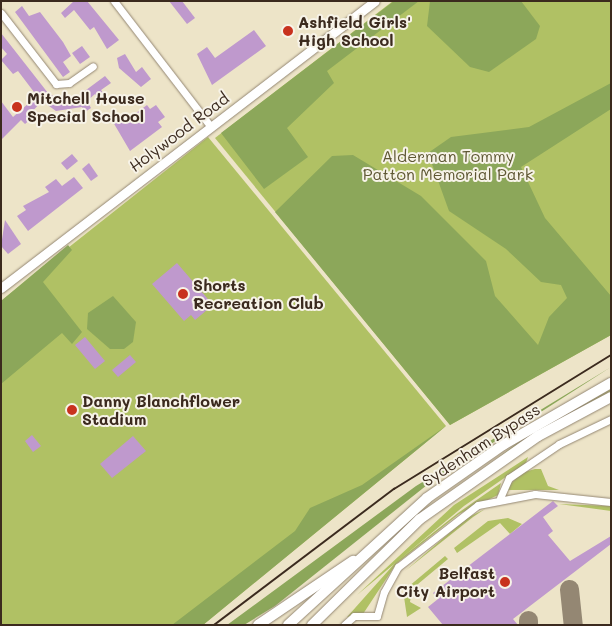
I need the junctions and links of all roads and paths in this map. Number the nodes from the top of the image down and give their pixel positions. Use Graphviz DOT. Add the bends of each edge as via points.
graph roads {
  1 [pos="114,1"];
  2 [pos="375,1"];
  3 [pos="1,13"];
  4 [pos="93,66"];
  5 [pos="211,127"];
  6 [pos="1,288"];
  7 [pos="611,383"];
  8 [pos="611,396"];
  9 [pos="611,419"];
  10 [pos="500,498"];
  11 [pos="611,502"];
  12 [pos="365,555"];
  13 [pos="258,625"];
  14 [pos="288,625"];
  15 [pos="312,625"];
  16 [pos="344,625"];
  1 -- 5 [label="street"];
  2 -- 5 [label="main road, Holywood Road"];
  3 -- 4 [label="street" via="56,84 69,83"];
  5 -- 6 [label="main road, Holywood Road"];
  7 -- 12 [label="highway, Sydenham Bypass" via="461,473"];
  8 -- 15 [label="highway, Sydenham Bypass" via="538,436 420,519"];
  9 -- 10 [label="street" via="560,444 509,478"];
  10 -- 11 [label="street" via="551,496"];
  10 -- 16 [label="street" via="464,514 398,567 384,592 377,616 354,616"];
  12 -- 13 [label="highway"];
  12 -- 14 [label="highway, Sydenham Bypass"];
}
